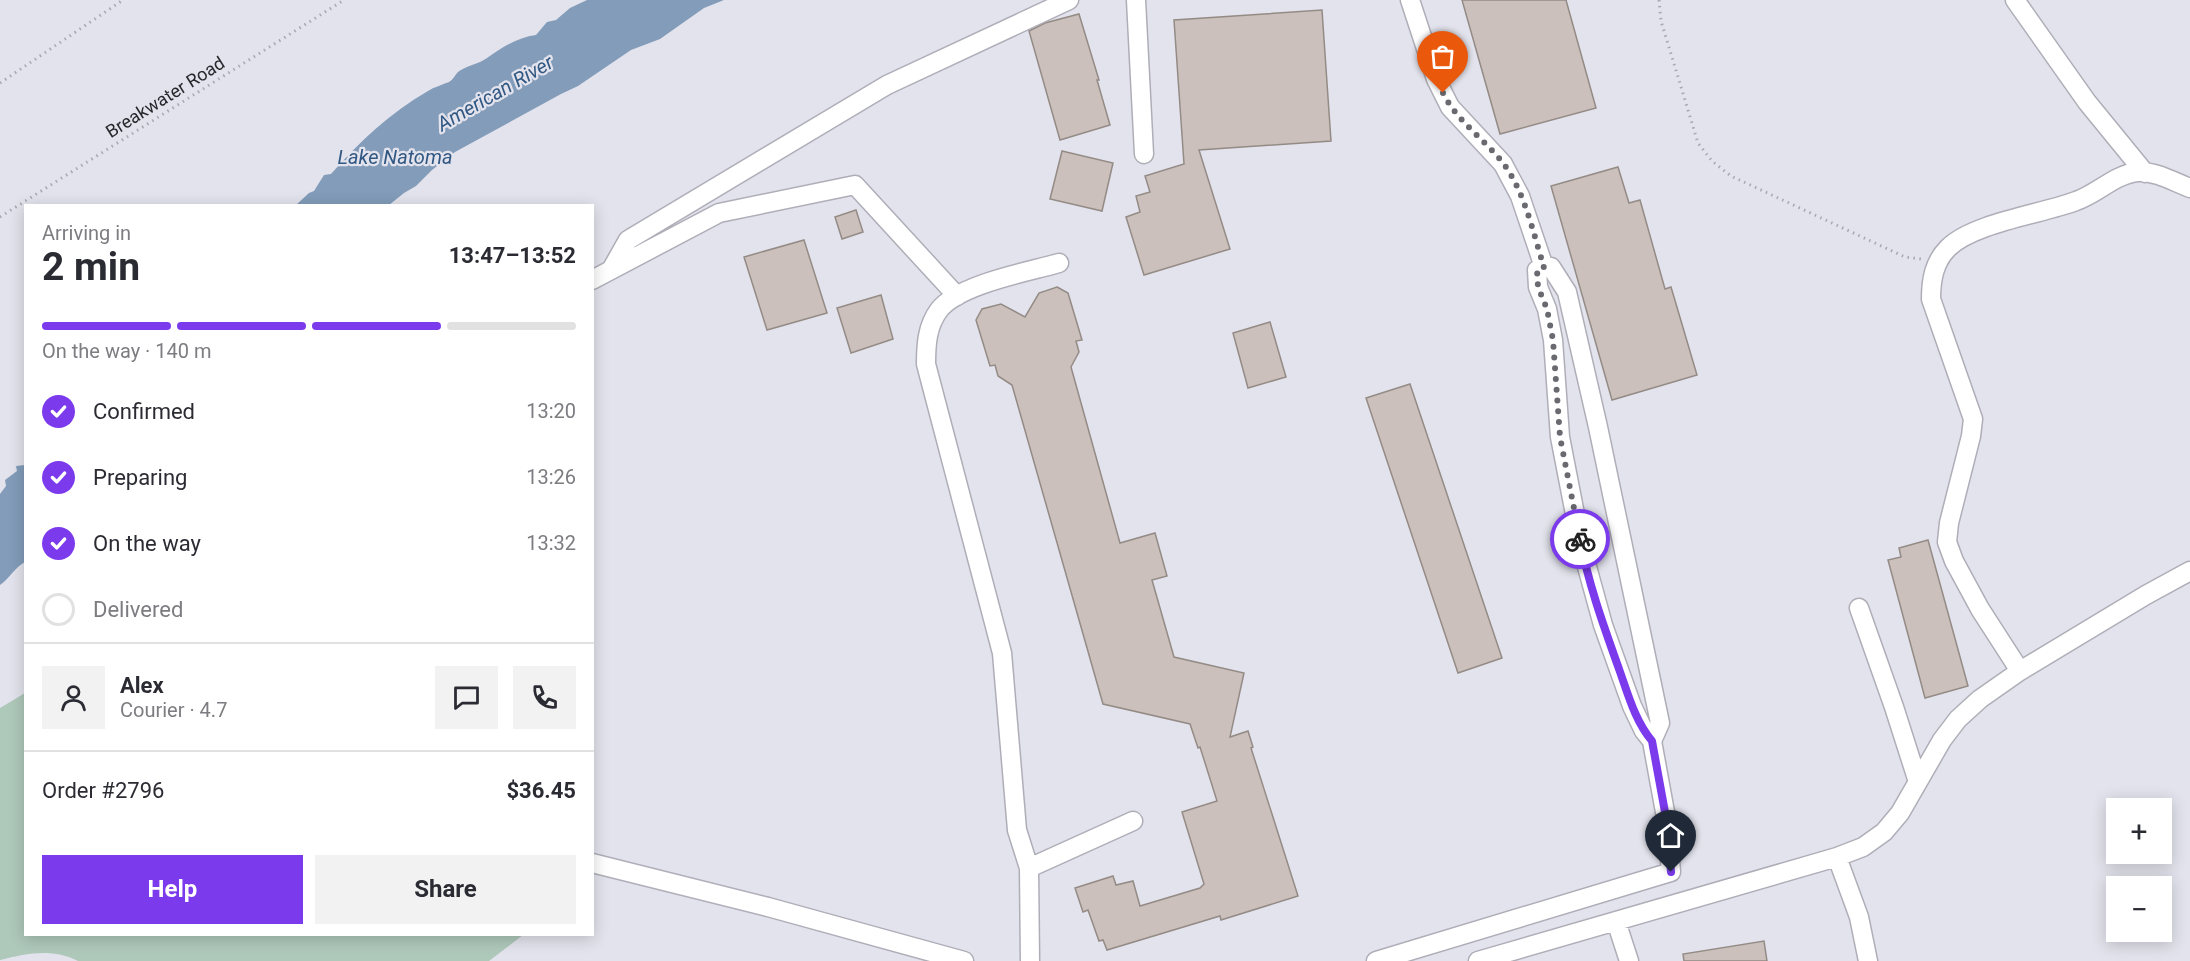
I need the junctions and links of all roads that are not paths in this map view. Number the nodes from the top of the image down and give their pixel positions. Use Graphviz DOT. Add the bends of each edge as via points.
graph roads {
  1 [pos="1069,0"];
  2 [pos="1136,0"];
  3 [pos="1410,0"];
  4 [pos="2015,0"];
  5 [pos="1144,154"];
  6 [pos="2145,173"];
  7 [pos="2190,189"];
  8 [pos="1059,263"];
  9 [pos="1544,267"];
  10 [pos="611,270"];
  11 [pos="594,279"];
  12 [pos="957,296"];
  13 [pos="2190,571"];
  14 [pos="1859,608"];
  15 [pos="2020,671"];
  16 [pos="1652,741"];
  17 [pos="1918,782"];
  18 [pos="1133,821"];
  19 [pos="1837,857"];
  20 [pos="594,864"];
  21 [pos="1029,868"];
  22 [pos="1616,921"];
  23 [pos="964,961"];
  24 [pos="1030,961"];
  25 [pos="1376,961"];
  26 [pos="1478,961"];
  27 [pos="1629,961"];
  28 [pos="1868,961"];
  1 -- 10 [label="street" via="887,85 628,240"];
  2 -- 5 [label="street"];
  3 -- 9 [label="street" via="1436,79 1450,107 1503,164 1520,196"];
  4 -- 6 [label="street" via="2087,102"];
  6 -- 7 [label="street"];
  6 -- 15 [label="street" via="2120,177 2078,201 1962,238 1942,256 1931,280 1931,299 1973,419 1947,542 1970,590"];
  8 -- 12 [label="street"];
  9 -- 16 [label="street" via="1537,270 1538,287 1553,340 1560,437 1581,545 1628,696"];
  9 -- 16 [label="street" via="1551,267 1567,292 1598,427 1660,723"];
  10 -- 11 [label="street"];
  10 -- 12 [label="street" via="719,213 855,185"];
  12 -- 21 [label="street" via="940,309 930,326 926,364 1002,653 1017,830"];
  13 -- 15 [label="street"];
  14 -- 17 [label="street"];
  15 -- 17 [label="street" via="1958,719"];
  16 -- 25 [label="street" via="1667,823 1671,872"];
  17 -- 19 [label="street" via="1884,832 1863,848"];
  18 -- 21 [label="street"];
  19 -- 22 [label="street"];
  19 -- 28 [label="street" via="1859,917"];
  20 -- 23 [label="street"];
  21 -- 24 [label="street"];
  22 -- 26 [label="street"];
  22 -- 27 [label="street"];
}
